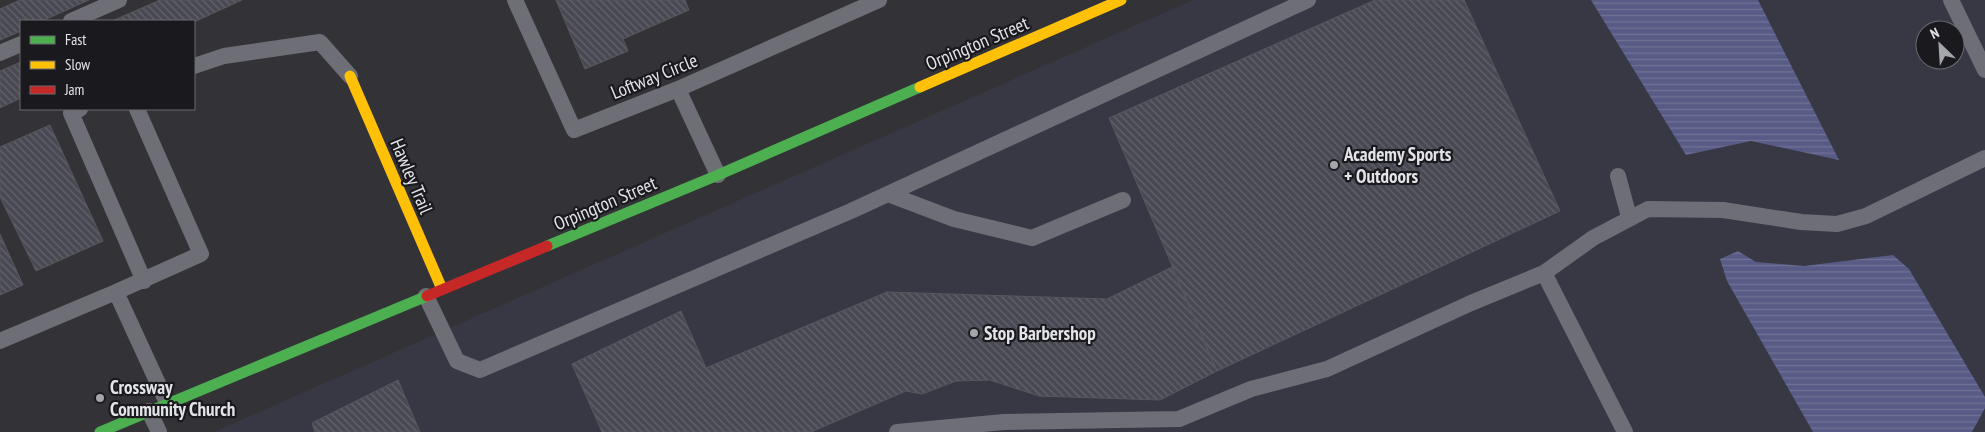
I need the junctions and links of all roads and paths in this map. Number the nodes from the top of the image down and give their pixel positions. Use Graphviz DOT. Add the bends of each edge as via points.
graph roads {
  1 [pos="119,0"];
  2 [pos="515,0"];
  3 [pos="879,0"];
  4 [pos="1121,0"];
  5 [pos="1308,0"];
  6 [pos="1951,0"];
  7 [pos="73,20"];
  8 [pos="20,44"];
  9 [pos="0,53"];
  10 [pos="195,66"];
  11 [pos="1985,70"];
  12 [pos="350,76"];
  13 [pos="678,89"];
  14 [pos="78,110"];
  15 [pos="137,110"];
  16 [pos="1985,158"];
  17 [pos="718,175"];
  18 [pos="1618,176"];
  19 [pos="888,194"];
  20 [pos="1123,200"];
  21 [pos="1629,217"];
  22 [pos="1544,273"];
  23 [pos="144,281"];
  24 [pos="442,289"];
  25 [pos="116,292"];
  26 [pos="426,296"];
  27 [pos="0,342"];
  28 [pos="167,403"];
  29 [pos="149,411"];
  30 [pos="1117,426"];
  31 [pos="100,432"];
  32 [pos="159,432"];
  33 [pos="897,432"];
  34 [pos="1625,432"];
  1 -- 7 [label="lane"];
  2 -- 13 [label="lane, Loftway Circle" via="574,130"];
  3 -- 13 [label="lane, Loftway Circle"];
  4 -- 17 [label="street, Orpington Street"];
  5 -- 19 [label="lane"];
  6 -- 11 [label="lane"];
  8 -- 9 [label="lane"];
  10 -- 12 [label="lane" via="224,56 320,42"];
  12 -- 24 [label="street, Hawley Trail"];
  13 -- 17 [label="lane"];
  14 -- 23 [label="lane" via="71,113"];
  15 -- 23 [label="lane" via="201,254"];
  16 -- 21 [label="lane" via="1866,216 1838,224 1723,210 1648,209"];
  17 -- 24 [label="street, Orpington Street"];
  18 -- 21 [label="lane"];
  19 -- 20 [label="lane" via="954,219 1032,238"];
  19 -- 26 [label="lane" via="480,370 457,362"];
  21 -- 22 [label="lane"];
  22 -- 30 [label="lane" via="1328,369 1251,390 1179,420"];
  22 -- 34 [label="lane"];
  23 -- 25 [label="lane"];
  24 -- 26 [label="street, Orpington Street"];
  25 -- 27 [label="lane"];
  25 -- 28 [label="lane"];
  26 -- 28 [label="street, Orpington Street"];
  28 -- 29 [label="street, Orpington Street"];
  29 -- 31 [label="street, Orpington Street"];
  29 -- 32 [label="lane"];
  30 -- 33 [label="lane" via="1004,422"];
}
